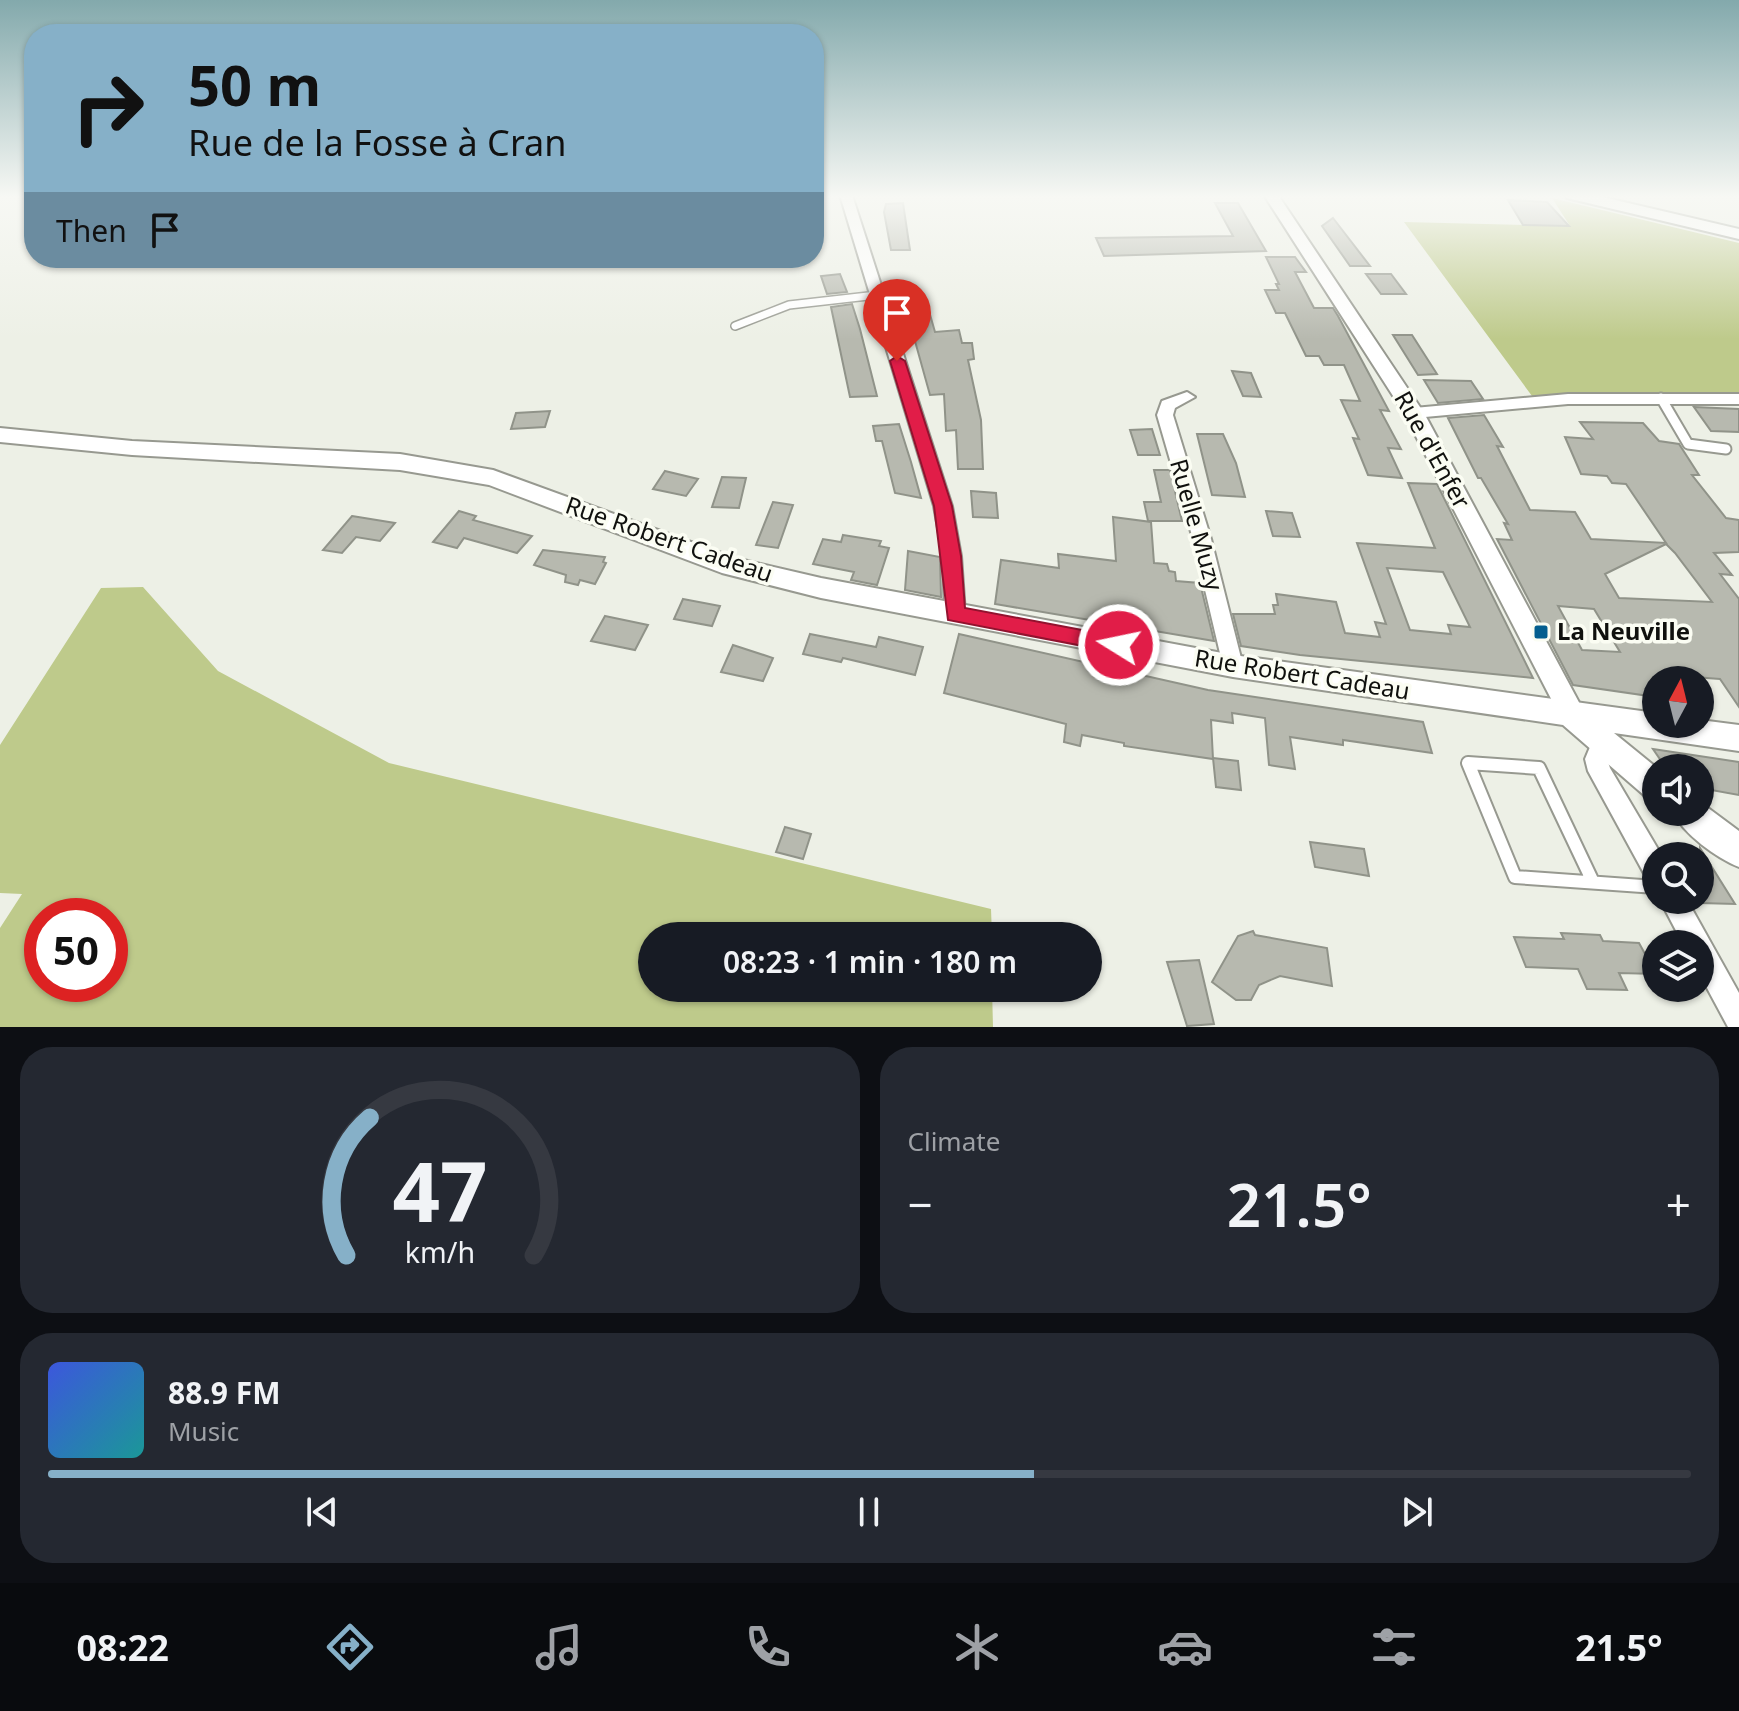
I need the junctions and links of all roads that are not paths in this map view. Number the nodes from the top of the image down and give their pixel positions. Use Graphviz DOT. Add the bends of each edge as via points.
graph roads {
  1 [pos="861,243"];
  2 [pos="1302,243"];
  3 [pos="877,295"];
  4 [pos="735,326"];
  5 [pos="1187,397"];
  6 [pos="1661,398"];
  7 [pos="1739,399"];
  8 [pos="1414,413"];
  9 [pos="0,435"];
  10 [pos="1726,449"];
  11 [pos="955,614"];
  12 [pos="1233,666"];
  13 [pos="1573,716"];
  14 [pos="1739,738"];
  15 [pos="1603,742"];
  16 [pos="1642,774"];
  17 [pos="1707,826"];
  18 [pos="1642,846"];
  19 [pos="1739,851"];
  20 [pos="1593,882"];
  21 [pos="1642,886"];
  22 [pos="1714,974"];
  23 [pos="1739,1020"];
  1 -- 3 [label="street"];
  2 -- 8 [label="street, Rue d'Enfer"];
  3 -- 4 [label="lane" via="789,305"];
  3 -- 11 [label="street" via="943,506"];
  5 -- 12 [label="street, Ruelle Muzy" via="1168,405 1165,415"];
  6 -- 7 [label="street"];
  6 -- 8 [label="street" via="1541,400"];
  6 -- 10 [label="lane" via="1688,444"];
  8 -- 13 [label="street, Rue d'Enfer"];
  9 -- 11 [label="main road, Rue Robert Cadeau" via="132,448 400,462 493,478 731,566"];
  11 -- 12 [label="main road, Rue Robert Cadeau"];
  12 -- 13 [label="main road, Rue Robert Cadeau"];
  13 -- 14 [label="main road, Rue Robert Cadeau"];
  13 -- 15 [label="main road"];
  15 -- 16 [label="main road"];
  15 -- 18 [label="street" via="1596,759 1599,771"];
  17 -- 19 [label="main road"];
  20 -- 20 [label="lane" via="1515,877 1468,763 1539,768"];
  20 -- 21 [label="lane"];
  22 -- 23 [label="street"];
}
